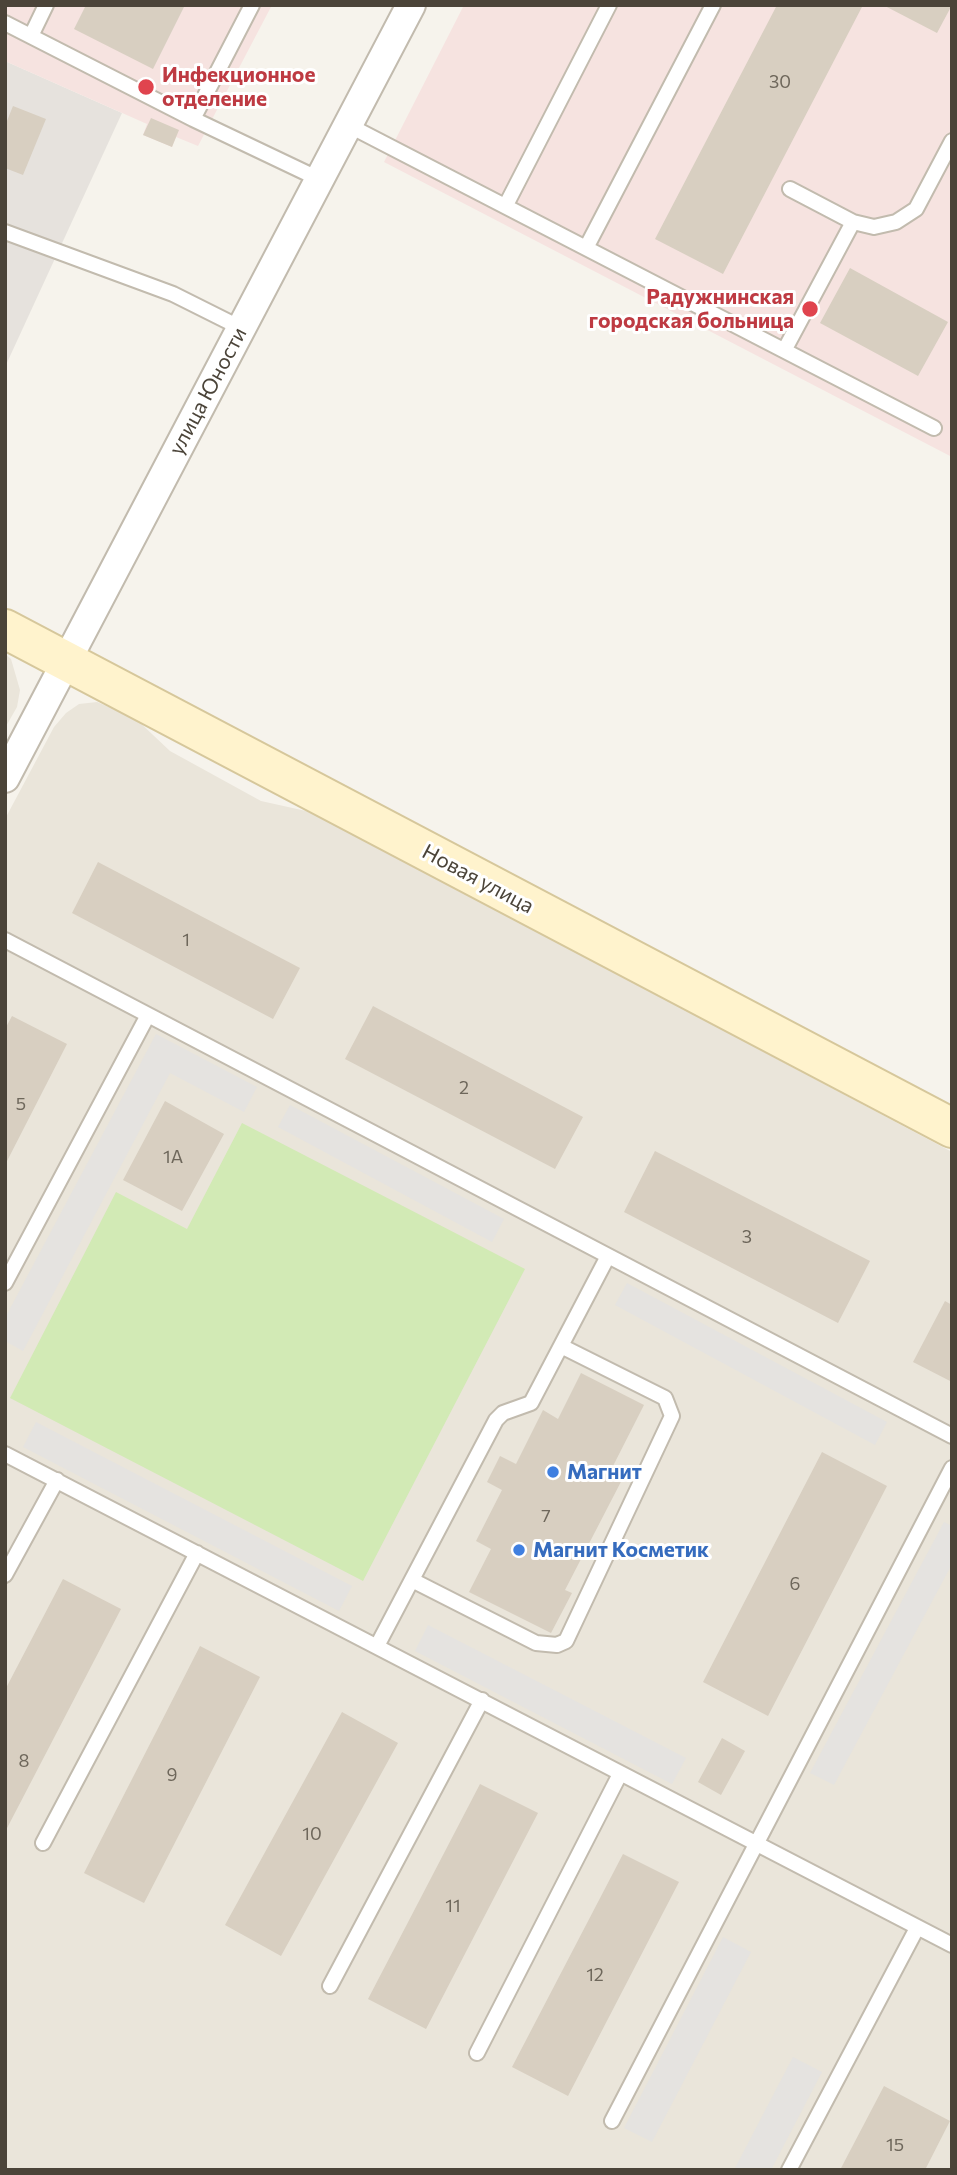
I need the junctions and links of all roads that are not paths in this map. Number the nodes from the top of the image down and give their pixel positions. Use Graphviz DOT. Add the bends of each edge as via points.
graph roads {
  1 [pos="46,5"];
  2 [pos="252,5"];
  3 [pos="411,5"];
  4 [pos="609,5"];
  5 [pos="713,5"];
  6 [pos="5,23"];
  7 [pos="31,36"];
  8 [pos="193,119"];
  9 [pos="348,125"];
  10 [pos="952,141"];
  11 [pos="319,178"];
  12 [pos="790,189"];
  13 [pos="506,205"];
  14 [pos="853,222"];
  15 [pos="5,232"];
  16 [pos="586,248"];
  17 [pos="241,328"];
  18 [pos="785,349"];
  19 [pos="934,428"];
  20 [pos="5,629"];
  21 [pos="66,662"];
  22 [pos="5,778"];
  23 [pos="5,940"];
  24 [pos="148,1015"];
  25 [pos="952,1128"];
  26 [pos="607,1258"];
  27 [pos="5,1283"];
  28 [pos="561,1346"];
  29 [pos="952,1436"];
  30 [pos="5,1454"];
  31 [pos="952,1468"];
  32 [pos="57,1480"];
  33 [pos="197,1553"];
  34 [pos="5,1575"];
  35 [pos="412,1580"];
  36 [pos="377,1646"];
  37 [pos="482,1700"];
  38 [pos="620,1774"];
  39 [pos="756,1842"];
  40 [pos="43,1843"];
  41 [pos="917,1928"];
  42 [pos="952,1945"];
  43 [pos="330,1986"];
  44 [pos="477,2053"];
  45 [pos="612,2121"];
  46 [pos="789,2170"];
  1 -- 7 [label="lane"];
  2 -- 8 [label="lane"];
  3 -- 9 [label="street, улица Юности"];
  4 -- 13 [label="lane"];
  5 -- 16 [label="lane"];
  6 -- 7 [label="lane"];
  7 -- 8 [label="lane"];
  8 -- 11 [label="lane"];
  9 -- 11 [label="street, улица Юности"];
  9 -- 13 [label="lane"];
  10 -- 14 [label="lane" via="916,209 896,222 874,227"];
  11 -- 17 [label="street, улица Юности"];
  12 -- 14 [label="lane"];
  13 -- 16 [label="lane"];
  14 -- 18 [label="lane"];
  15 -- 17 [label="lane" via="173,294"];
  16 -- 18 [label="lane"];
  17 -- 21 [label="street, улица Юности"];
  18 -- 19 [label="lane"];
  20 -- 21 [label="street, Новая улица"];
  21 -- 22 [label="street, улица Юности"];
  21 -- 25 [label="street, Новая улица"];
  23 -- 24 [label="lane"];
  24 -- 26 [label="lane"];
  24 -- 27 [label="lane"];
  26 -- 28 [label="lane"];
  26 -- 29 [label="lane"];
  28 -- 35 [label="lane" via="531,1403 495,1420"];
  28 -- 35 [label="lane" via="665,1398 672,1416 565,1641 536,1643"];
  30 -- 32 [label="lane"];
  31 -- 39 [label="lane"];
  32 -- 33 [label="lane"];
  32 -- 34 [label="lane"];
  33 -- 36 [label="lane"];
  33 -- 40 [label="lane"];
  35 -- 36 [label="lane"];
  36 -- 37 [label="lane"];
  37 -- 38 [label="lane"];
  37 -- 43 [label="lane"];
  38 -- 39 [label="lane"];
  38 -- 44 [label="lane"];
  39 -- 41 [label="lane"];
  39 -- 45 [label="lane"];
  41 -- 42 [label="lane"];
  41 -- 46 [label="lane"];
}
